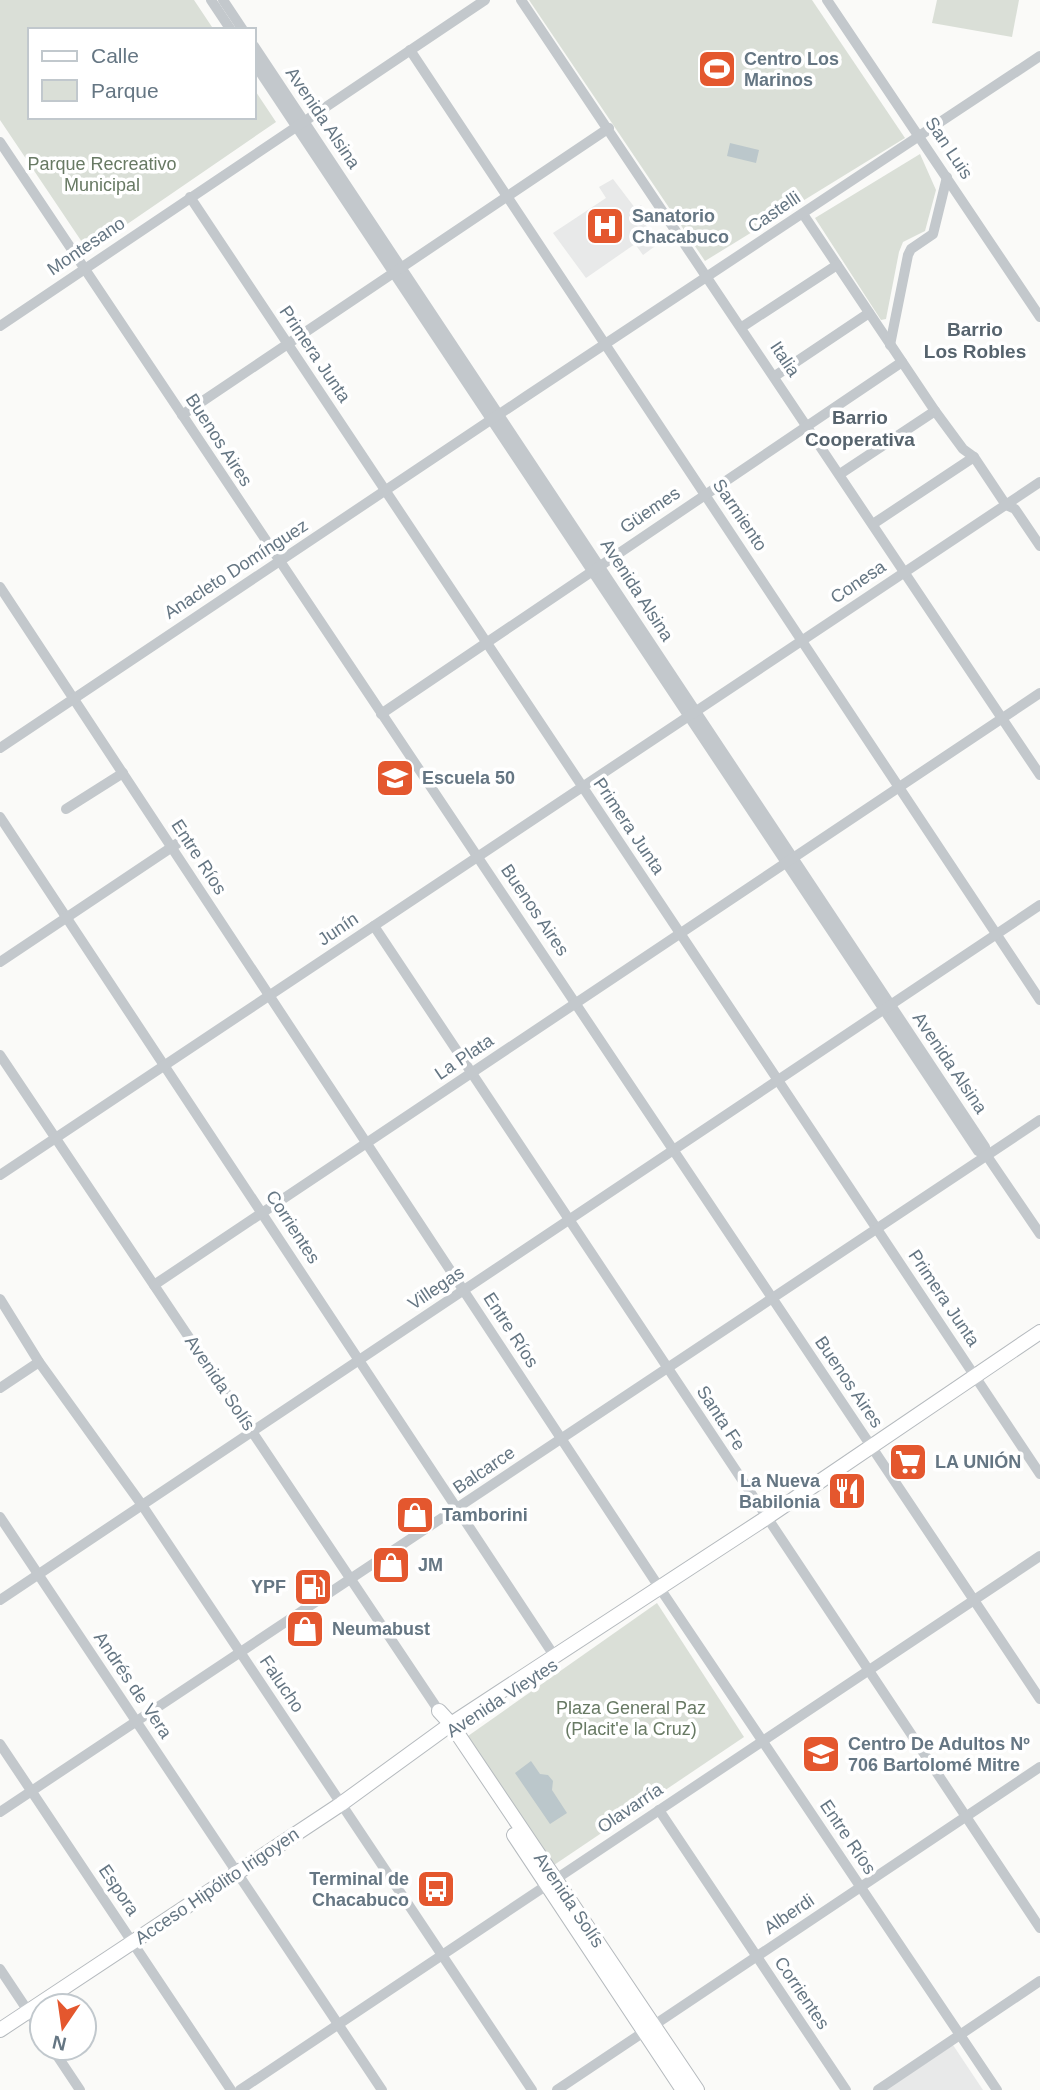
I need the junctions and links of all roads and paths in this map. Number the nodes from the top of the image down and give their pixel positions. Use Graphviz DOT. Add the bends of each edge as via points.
graph roads {
  1 [pos="211,0"];
  2 [pos="223,0"];
  3 [pos="485,0"];
  4 [pos="521,0"];
  5 [pos="827,0"];
  6 [pos="231,28"];
  7 [pos="242,28"];
  8 [pos="256,49"];
  9 [pos="410,50"];
  10 [pos="1040,56"];
  11 [pos="256,66"];
  12 [pos="300,123"];
  13 [pos="609,128"];
  14 [pos="920,136"];
  15 [pos="0,142"];
  16 [pos="947,177"];
  17 [pos="507,195"];
  18 [pos="190,197"];
  19 [pos="803,214"];
  20 [pos="837,265"];
  21 [pos="84,269"];
  22 [pos="398,269"];
  23 [pos="710,278"];
  24 [pos="869,313"];
  25 [pos="1040,317"];
  26 [pos="0,326"];
  27 [pos="742,327"];
  28 [pos="287,344"];
  29 [pos="607,345"];
  30 [pos="890,345"];
  31 [pos="902,362"];
  32 [pos="775,376"];
  33 [pos="935,411"];
  34 [pos="182,415"];
  35 [pos="496,418"];
  36 [pos="808,425"];
  37 [pos="974,457"];
  38 [pos="840,474"];
  39 [pos="1040,482"];
  40 [pos="386,492"];
  41 [pos="705,494"];
  42 [pos="1006,505"];
  43 [pos="873,524"];
  44 [pos="1040,546"];
  45 [pos="279,563"];
  46 [pos="596,568"];
  47 [pos="905,572"];
  48 [pos="0,587"];
  49 [pos="485,641"];
  50 [pos="802,641"];
  51 [pos="1040,693"];
  52 [pos="73,698"];
  53 [pos="381,714"];
  54 [pos="693,714"];
  55 [pos="1002,718"];
  56 [pos="0,748"];
  57 [pos="123,773"];
  58 [pos="1040,775"];
  59 [pos="582,787"];
  60 [pos="899,787"];
  61 [pos="66,809"];
  62 [pos="0,817"];
  63 [pos="175,845"];
  64 [pos="478,856"];
  65 [pos="790,860"];
  66 [pos="1040,905"];
  67 [pos="68,918"];
  68 [pos="374,926"];
  69 [pos="680,933"];
  70 [pos="997,934"];
  71 [pos="0,962"];
  72 [pos="270,996"];
  73 [pos="1040,1000"];
  74 [pos="576,1003"];
  75 [pos="887,1007"];
  76 [pos="0,1055"];
  77 [pos="165,1065"];
  78 [pos="471,1073"];
  79 [pos="778,1080"];
  80 [pos="1040,1120"];
  81 [pos="55,1138"];
  82 [pos="367,1143"];
  83 [pos="674,1150"];
  84 [pos="987,1156"];
  85 [pos="0,1175"];
  86 [pos="262,1212"];
  87 [pos="569,1220"];
  88 [pos="877,1229"];
  89 [pos="1040,1234"];
  90 [pos="154,1285"];
  91 [pos="464,1290"];
  92 [pos="773,1298"];
  93 [pos="0,1299"];
  94 [pos="1040,1332"];
  95 [pos="1040,1343"];
  96 [pos="360,1360"];
  97 [pos="39,1362"];
  98 [pos="668,1368"];
  99 [pos="977,1380"];
  100 [pos="0,1388"];
  101 [pos="252,1432"];
  102 [pos="562,1439"];
  103 [pos="872,1448"];
  104 [pos="1040,1474"];
  105 [pos="142,1506"];
  106 [pos="457,1508"];
  107 [pos="0,1517"];
  108 [pos="767,1520"];
  109 [pos="1040,1556"];
  110 [pos="38,1574"];
  111 [pos="351,1579"];
  112 [pos="661,1589"];
  113 [pos="0,1600"];
  114 [pos="974,1600"];
  115 [pos="240,1653"];
  116 [pos="555,1657"];
  117 [pos="869,1670"];
  118 [pos="1040,1699"];
  119 [pos="439,1712"];
  120 [pos="136,1722"];
  121 [pos="451,1729"];
  122 [pos="433,1739"];
  123 [pos="763,1741"];
  124 [pos="0,1744"];
  125 [pos="1040,1767"];
  126 [pos="32,1791"];
  127 [pos="341,1804"];
  128 [pos="659,1810"];
  129 [pos="0,1812"];
  130 [pos="966,1817"];
  131 [pos="237,1873"];
  132 [pos="550,1883"];
  133 [pos="861,1887"];
  134 [pos="1040,1928"];
  135 [pos="132,1942"];
  136 [pos="442,1955"];
  137 [pos="757,1956"];
  138 [pos="0,1969"];
  139 [pos="1040,1982"];
  140 [pos="57,1992"];
  141 [pos="28,2011"];
  142 [pos="338,2025"];
  143 [pos="649,2029"];
  144 [pos="0,2030"];
  145 [pos="960,2035"];
  146 [pos="61,2062"];
  147 [pos="80,2090"];
  148 [pos="231,2090"];
  149 [pos="240,2090"];
  150 [pos="382,2090"];
  151 [pos="532,2090"];
  152 [pos="557,2090"];
  153 [pos="683,2090"];
  154 [pos="697,2090"];
  155 [pos="846,2090"];
  156 [pos="878,2090"];
  157 [pos="997,2090"];
  1 -- 6 [label="street"];
  2 -- 7 [label="street"];
  3 -- 9 [label="street, Montesano"];
  4 -- 13 [label="street, Italia"];
  5 -- 14 [label="street, San Luis"];
  8 -- 12 [label="street, Avenida Alsina"];
  9 -- 12 [label="street, Montesano"];
  9 -- 17 [label="street, Sarmiento"];
  10 -- 14 [label="street, Castelli"];
  11 -- 12 [label="street, Avenida Alsina"];
  12 -- 18 [label="street, Montesano"];
  12 -- 22 [label="street, Avenida Alsina"];
  13 -- 17 [label="street"];
  13 -- 23 [label="street, Italia"];
  14 -- 16 [label="street, San Luis"];
  14 -- 19 [label="street, Castelli"];
  15 -- 21 [label="street, Buenos Aires"];
  16 -- 25 [label="street, San Luis"];
  16 -- 30 [label="street" via="933,233 908,255"];
  17 -- 22 [label="street"];
  17 -- 29 [label="street, Sarmiento"];
  18 -- 21 [label="street, Montesano"];
  18 -- 28 [label="street, Primera Junta"];
  19 -- 20 [label="street"];
  19 -- 23 [label="street, Castelli"];
  20 -- 24 [label="street"];
  20 -- 27 [label="street"];
  21 -- 26 [label="street, Montesano"];
  21 -- 34 [label="street, Buenos Aires"];
  22 -- 28 [label="street"];
  22 -- 35 [label="street, Avenida Alsina"];
  23 -- 27 [label="street, Italia"];
  23 -- 29 [label="street, Castelli"];
  24 -- 30 [label="street"];
  24 -- 32 [label="street"];
  27 -- 32 [label="street, Italia"];
  28 -- 34 [label="street"];
  28 -- 40 [label="street, Primera Junta"];
  29 -- 35 [label="street, Castelli"];
  29 -- 41 [label="street, Sarmiento"];
  30 -- 31 [label="street"];
  31 -- 33 [label="street"];
  31 -- 36 [label="street, Güemes"];
  32 -- 36 [label="street, Italia"];
  33 -- 37 [label="street"];
  33 -- 38 [label="street"];
  34 -- 45 [label="street, Buenos Aires"];
  35 -- 40 [label="street, Anacleto Domínguez"];
  35 -- 46 [label="street, Avenida Alsina"];
  36 -- 38 [label="street, Italia"];
  36 -- 41 [label="street, Güemes"];
  37 -- 42 [label="street"];
  37 -- 43 [label="street"];
  38 -- 43 [label="street, Italia"];
  39 -- 42 [label="street, Conesa"];
  40 -- 45 [label="street, Anacleto Domínguez"];
  40 -- 49 [label="street, Primera Junta"];
  41 -- 46 [label="street, Güemes"];
  41 -- 50 [label="street, Sarmiento"];
  42 -- 44 [label="street" via="1015,509"];
  42 -- 47 [label="street, Conesa"];
  43 -- 47 [label="street, Italia"];
  45 -- 52 [label="street, Anacleto Domínguez"];
  45 -- 53 [label="street, Buenos Aires"];
  46 -- 49 [label="street, Güemes"];
  46 -- 54 [label="street, Avenida Alsina"];
  47 -- 50 [label="street, Conesa"];
  47 -- 55 [label="street, Italia"];
  48 -- 52 [label="street, Entre Ríos"];
  49 -- 53 [label="street, Güemes"];
  49 -- 59 [label="street, Primera Junta"];
  50 -- 54 [label="street, Conesa"];
  50 -- 60 [label="street, Sarmiento"];
  51 -- 55 [label="street, La Plata"];
  52 -- 56 [label="street, Anacleto Domínguez"];
  52 -- 57 [label="street, Entre Ríos"];
  53 -- 64 [label="street, Buenos Aires"];
  54 -- 59 [label="street, Junín"];
  54 -- 65 [label="street, Avenida Alsina"];
  55 -- 58 [label="street, Italia"];
  55 -- 60 [label="street, La Plata"];
  57 -- 61 [label="street"];
  57 -- 63 [label="street, Entre Ríos"];
  59 -- 64 [label="street, Junín"];
  59 -- 69 [label="street, Primera Junta"];
  60 -- 65 [label="street, La Plata"];
  60 -- 70 [label="street, Sarmiento"];
  62 -- 67 [label="street, Corrientes"];
  63 -- 67 [label="street"];
  63 -- 72 [label="street, Entre Ríos"];
  64 -- 68 [label="street, Junín"];
  64 -- 74 [label="street, Buenos Aires"];
  65 -- 69 [label="street, La Plata"];
  65 -- 75 [label="street, Avenida Alsina"];
  66 -- 70 [label="street, Villegas"];
  67 -- 71 [label="street"];
  67 -- 77 [label="street, Corrientes"];
  68 -- 72 [label="street, Junín"];
  68 -- 78 [label="street, Santa Fe"];
  69 -- 74 [label="street, La Plata"];
  69 -- 79 [label="street, Primera Junta"];
  70 -- 73 [label="street, Sarmiento"];
  70 -- 75 [label="street, Villegas"];
  72 -- 77 [label="street, Junín"];
  72 -- 82 [label="street, Entre Ríos"];
  74 -- 78 [label="street, La Plata"];
  74 -- 83 [label="street, Buenos Aires"];
  75 -- 79 [label="street, Villegas"];
  75 -- 84 [label="street, Avenida Alsina"];
  76 -- 81 [label="street, Avenida Solís"];
  77 -- 81 [label="street, Junín"];
  77 -- 86 [label="street, Corrientes"];
  78 -- 82 [label="street, La Plata"];
  78 -- 87 [label="street, Santa Fe"];
  79 -- 83 [label="street, Villegas"];
  79 -- 88 [label="street, Primera Junta"];
  80 -- 84 [label="street, Balcarce"];
  81 -- 85 [label="street, Junín"];
  81 -- 90 [label="street, Avenida Solís"];
  82 -- 86 [label="street, La Plata"];
  82 -- 91 [label="street, Entre Ríos"];
  83 -- 87 [label="street, Villegas"];
  83 -- 92 [label="street, Buenos Aires"];
  84 -- 88 [label="street, Balcarce"];
  84 -- 89 [label="street, Avenida Alsina"];
  86 -- 90 [label="street, La Plata"];
  86 -- 96 [label="street, Corrientes"];
  87 -- 91 [label="street, Villegas"];
  87 -- 98 [label="street, Santa Fe"];
  88 -- 92 [label="street, Balcarce"];
  88 -- 99 [label="street, Primera Junta"];
  90 -- 101 [label="street, Avenida Solís"];
  91 -- 96 [label="street, Villegas"];
  91 -- 102 [label="street, Entre Ríos"];
  92 -- 98 [label="street, Balcarce"];
  92 -- 103 [label="street, Buenos Aires"];
  93 -- 97 [label="street, Falucho"];
  94 -- 99 [label="main road, Avenida Vieytes"];
  95 -- 99 [label="main road, Avenida Vieytes"];
  96 -- 101 [label="street, Villegas"];
  96 -- 106 [label="street, Corrientes"];
  97 -- 100 [label="street"];
  97 -- 105 [label="street, Falucho"];
  98 -- 102 [label="street, Balcarce"];
  98 -- 108 [label="street, Santa Fe"];
  99 -- 103 [label="main road, Avenida Vieytes"];
  99 -- 104 [label="street, Primera Junta"];
  101 -- 105 [label="street, Villegas"];
  101 -- 111 [label="street, Avenida Solís"];
  102 -- 106 [label="street, Balcarce"];
  102 -- 112 [label="street, Entre Ríos"];
  103 -- 108 [label="main road, Avenida Vieytes"];
  103 -- 114 [label="street, Buenos Aires"];
  105 -- 110 [label="street, Villegas"];
  105 -- 115 [label="street, Falucho"];
  106 -- 111 [label="street, Balcarce"];
  106 -- 116 [label="street, Corrientes"];
  107 -- 110 [label="street, Andrés de Vera"];
  108 -- 112 [label="main road, Avenida Vieytes"];
  108 -- 117 [label="street, Santa Fe"];
  109 -- 114 [label="street, Olavarría"];
  110 -- 113 [label="street, Villegas"];
  110 -- 120 [label="street, Andrés de Vera"];
  111 -- 115 [label="street, Balcarce"];
  111 -- 119 [label="street, Avenida Solís"];
  112 -- 116 [label="main road, Avenida Vieytes"];
  112 -- 121 [label="main road, Avenida Vieytes"];
  112 -- 123 [label="street, Entre Ríos"];
  114 -- 117 [label="street, Olavarría"];
  114 -- 118 [label="street, Buenos Aires"];
  115 -- 120 [label="street, Balcarce"];
  115 -- 127 [label="street, Falucho"];
  116 -- 121 [label="main road, Avenida Vieytes"];
  117 -- 123 [label="street, Olavarría"];
  117 -- 130 [label="street, Santa Fe"];
  119 -- 121 [label="main road, Avenida Solís"];
  120 -- 126 [label="street, Balcarce"];
  120 -- 131 [label="street, Andrés de Vera"];
  121 -- 122 [label="main road, Avenida Vieytes"];
  121 -- 132 [label="main road, Avenida Solís"];
  122 -- 127 [label="main road, Acceso Hipólito Irigoyen"];
  123 -- 128 [label="street, Olavarría"];
  123 -- 133 [label="street, Entre Ríos"];
  124 -- 126 [label="street, Espora"];
  125 -- 130 [label="street, Alberdi"];
  126 -- 129 [label="street, Balcarce"];
  126 -- 135 [label="street, Espora"];
  127 -- 131 [label="main road, Acceso Hipólito Irigoyen"];
  127 -- 136 [label="street, Falucho"];
  128 -- 132 [label="street, Olavarría"];
  128 -- 137 [label="street, Corrientes"];
  130 -- 133 [label="street, Alberdi"];
  130 -- 134 [label="street, Santa Fe"];
  131 -- 135 [label="main road, Acceso Hipólito Irigoyen"];
  131 -- 142 [label="street, Andrés de Vera"];
  132 -- 136 [label="street, Olavarría"];
  132 -- 143 [label="main road, Avenida Solís"];
  133 -- 137 [label="street, Alberdi"];
  133 -- 145 [label="street, Entre Ríos"];
  135 -- 140 [label="main road, Acceso Hipólito Irigoyen"];
  135 -- 148 [label="street, Espora"];
  136 -- 142 [label="street, Olavarría"];
  136 -- 151 [label="street, Falucho"];
  137 -- 143 [label="street, Alberdi"];
  137 -- 155 [label="street, Corrientes"];
  138 -- 141 [label="street"];
  139 -- 145 [label="street"];
  141 -- 144 [label="main road, Acceso Hipólito Irigoyen"];
  142 -- 149 [label="street, Olavarría"];
  142 -- 150 [label="street, Andrés de Vera"];
  143 -- 152 [label="street, Alberdi"];
  143 -- 153 [label="main road, Avenida Solís"];
  143 -- 154 [label="main road, Avenida Solís"];
  145 -- 156 [label="street"];
  145 -- 157 [label="street, Entre Ríos"];
  146 -- 147 [label="street"];
}
